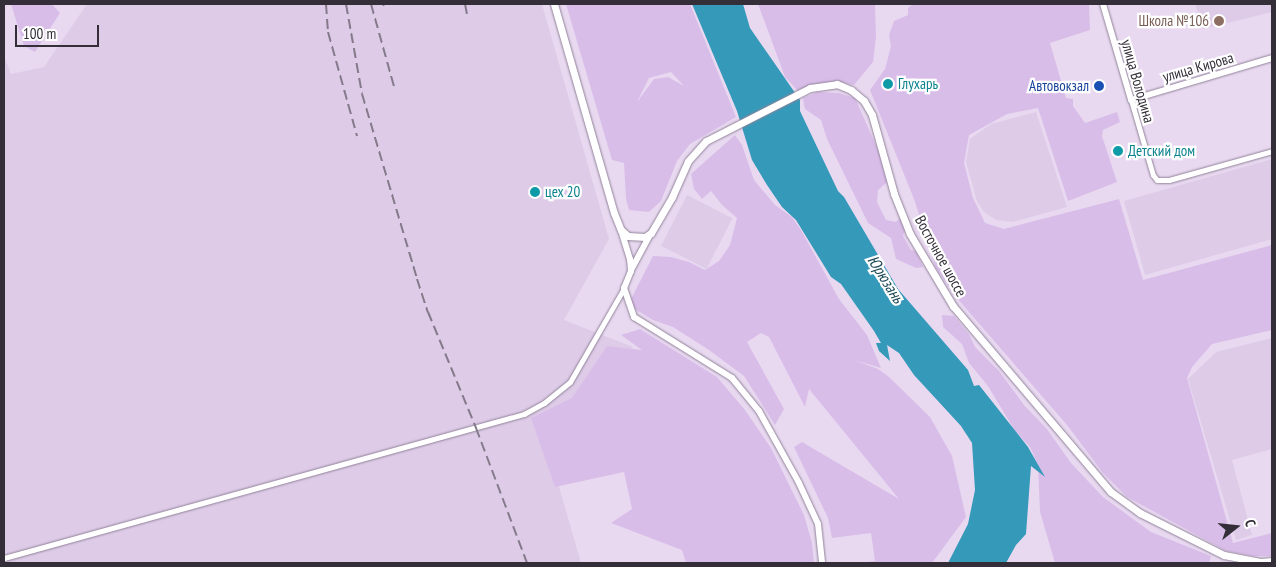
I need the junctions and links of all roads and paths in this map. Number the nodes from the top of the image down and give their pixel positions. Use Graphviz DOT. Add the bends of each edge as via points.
graph roads {
  1 [pos="554,4"];
  2 [pos="1103,4"];
  3 [pos="1272,58"];
  4 [pos="1131,100"];
  5 [pos="1272,151"];
  6 [pos="621,230"];
  7 [pos="651,233"];
  8 [pos="631,271"];
  9 [pos="624,288"];
  10 [pos="4,558"];
  11 [pos="1272,561"];
  12 [pos="822,563"];
  1 -- 6 [label="main road"];
  2 -- 4 [label="street, улица Володина"];
  3 -- 4 [label="street, улица Кирова"];
  4 -- 5 [label="street, улица Володина" via="1156,180 1169,180"];
  6 -- 7 [label="main road" via="628,236 637,237"];
  6 -- 8 [label="street"];
  7 -- 8 [label="street, Восточное шоссе"];
  7 -- 11 [label="main road, Восточное шоссе" via="688,161 706,141 810,88 837,84 851,90 864,101 872,115 894,194 910,234 952,306 1111,492 1140,513 1224,556"];
  8 -- 9 [label="street, Восточное шоссе"];
  9 -- 10 [label="street" via="570,382 524,414"];
  9 -- 12 [label="street" via="634,317 732,378 758,411 818,524"];
}
